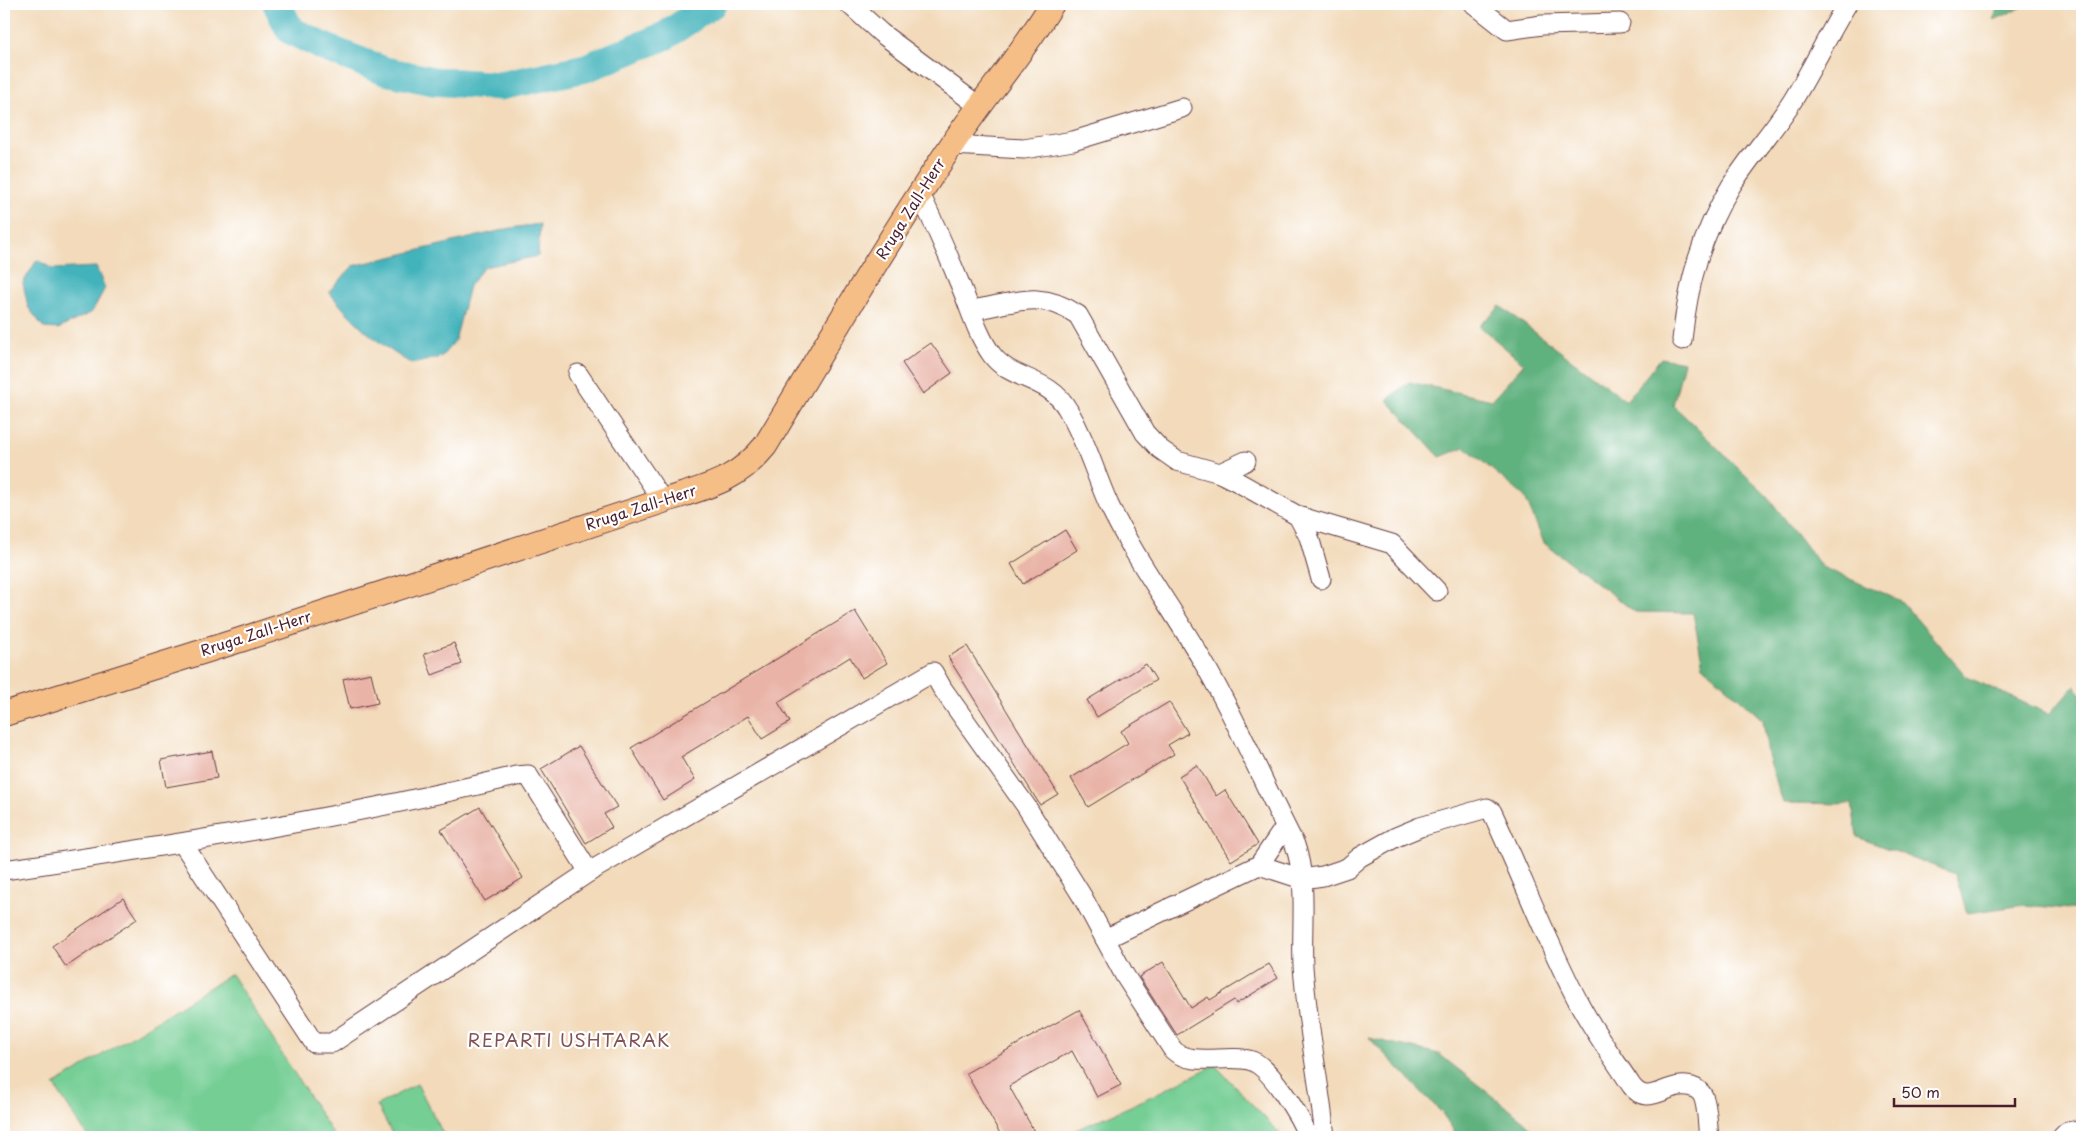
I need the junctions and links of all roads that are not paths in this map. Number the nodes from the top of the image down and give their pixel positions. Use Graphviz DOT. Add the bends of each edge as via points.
graph roads {
  1 [pos="849,4"];
  2 [pos="1052,4"];
  3 [pos="1474,4"];
  4 [pos="1847,4"];
  5 [pos="1620,23"];
  6 [pos="980,107"];
  7 [pos="1182,108"];
  8 [pos="952,145"];
  9 [pos="920,194"];
  10 [pos="971,310"];
  11 [pos="1682,340"];
  12 [pos="578,374"];
  13 [pos="1246,461"];
  14 [pos="1220,473"];
  15 [pos="663,501"];
  16 [pos="1298,516"];
  17 [pos="1321,579"];
  18 [pos="1437,590"];
  19 [pos="4,714"];
  20 [pos="1285,827"];
  21 [pos="183,844"];
  22 [pos="1259,865"];
  23 [pos="4,870"];
  24 [pos="589,872"];
  25 [pos="1302,879"];
  26 [pos="1105,939"];
  27 [pos="2082,1129"];
  28 [pos="1308,1137"];
  29 [pos="1325,1137"];
  30 [pos="1709,1137"];
  31 [pos="2062,1137"];
  1 -- 6 [label="street" via="881,33"];
  2 -- 6 [label="main road, Rruga Zall-Herr"];
  3 -- 5 [label="street" via="1507,30"];
  4 -- 11 [label="street" via="1793,100 1731,186 1712,222 1696,259"];
  6 -- 8 [label="main road, Rruga Zall-Herr"];
  7 -- 8 [label="street" via="1073,140 1024,149"];
  8 -- 9 [label="main road, Rruga Zall-Herr"];
  9 -- 10 [label="street"];
  9 -- 15 [label="main road, Rruga Zall-Herr" via="754,460 720,482"];
  10 -- 14 [label="street" via="1032,300 1050,300 1065,306 1078,315 1145,433 1176,461"];
  10 -- 20 [label="street" via="993,357 1005,367 1044,385 1058,395 1068,409 1109,504 1203,661"];
  12 -- 15 [label="street"];
  13 -- 14 [label="street"];
  14 -- 16 [label="street"];
  15 -- 19 [label="main road, Rruga Zall-Herr"];
  16 -- 17 [label="street" via="1309,537"];
  16 -- 18 [label="street" via="1392,544"];
  20 -- 22 [label="street"];
  20 -- 25 [label="street" via="1300,861"];
  21 -- 23 [label="street"];
  21 -- 24 [label="street" via="413,801 528,775"];
  21 -- 24 [label="street" via="314,1044 332,1043"];
  22 -- 25 [label="street"];
  22 -- 26 [label="street"];
  24 -- 26 [label="street" via="933,672 1026,806"];
  25 -- 29 [label="street" via="1304,969"];
  25 -- 30 [label="street" via="1347,868 1379,845 1420,827 1487,808 1492,812 1580,1005 1623,1073 1641,1095 1649,1096 1683,1084 1695,1087 1703,1094"];
  26 -- 28 [label="street" via="1125,976 1177,1054 1241,1058 1261,1066 1292,1105"];
  27 -- 31 [label="street" via="2067,1132"];
}
